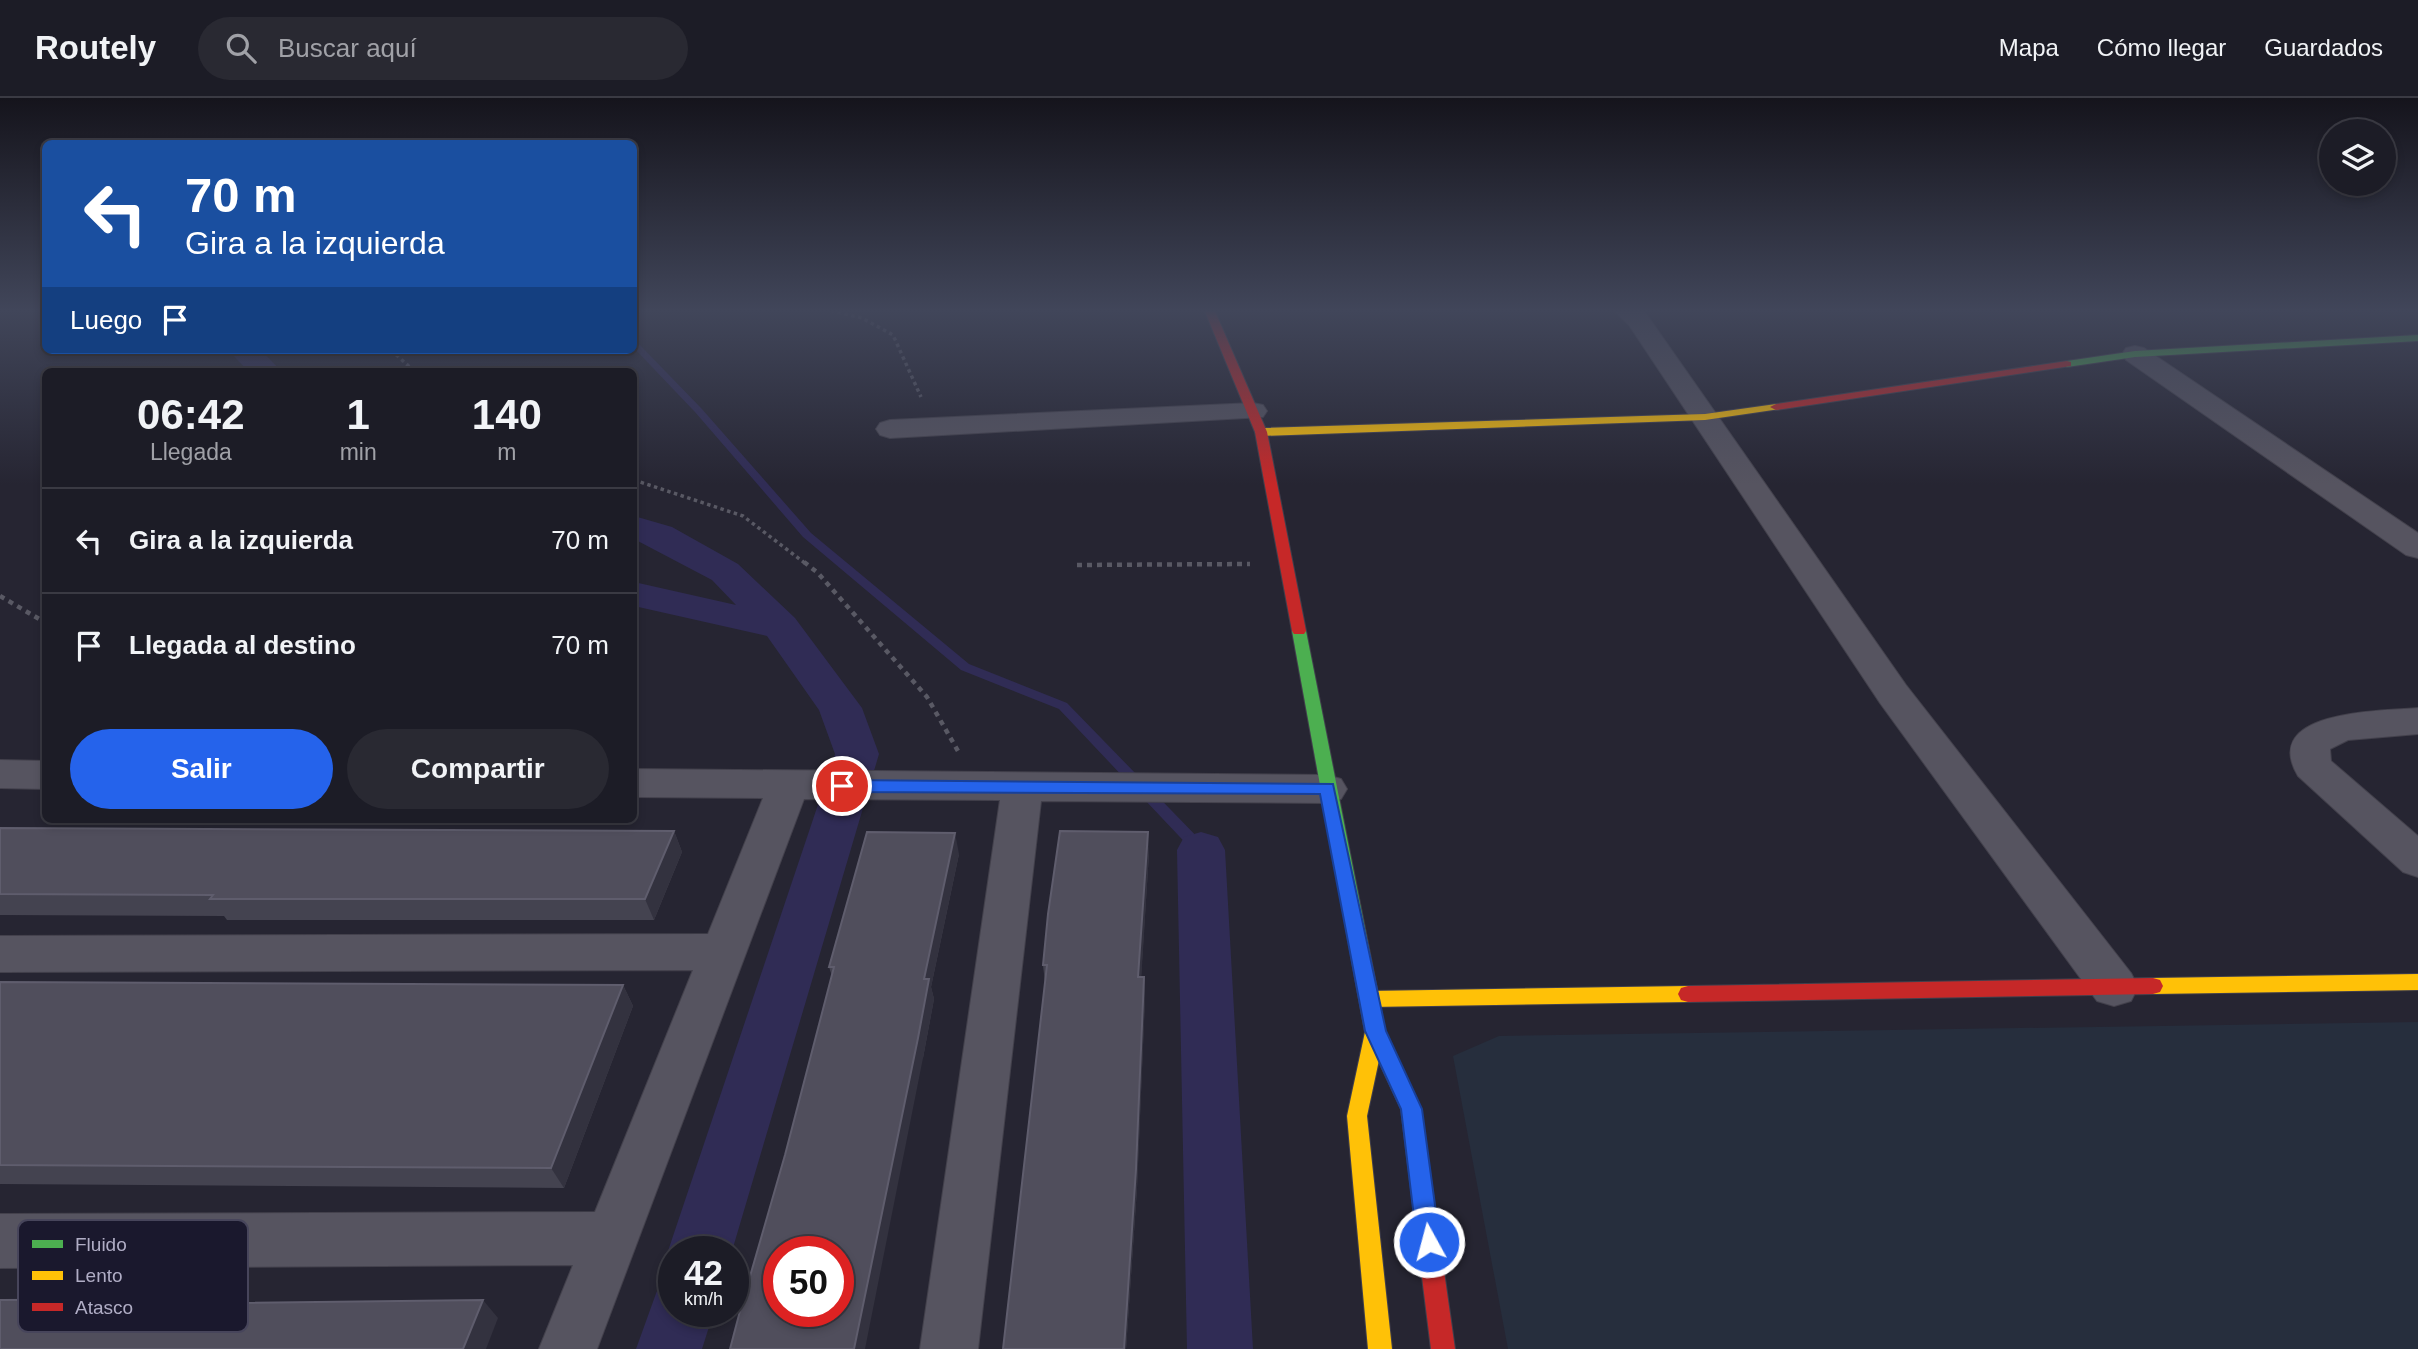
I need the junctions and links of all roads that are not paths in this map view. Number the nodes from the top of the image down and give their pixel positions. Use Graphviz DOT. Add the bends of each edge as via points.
graph roads {
  1 [pos="1234,367"];
  2 [pos="1671,367"];
  3 [pos="2044,367"];
  4 [pos="2155,367"];
  5 [pos="1705,417"];
  6 [pos="1257,422"];
  7 [pos="890,429"];
  8 [pos="2418,548"];
  9 [pos="2418,721"];
  10 [pos="0,774"];
  11 [pos="42,775"];
  12 [pos="637,783"];
  13 [pos="789,786"];
  14 [pos="981,786"];
  15 [pos="1327,789"];
  16 [pos="2418,862"];
  17 [pos="723,952"];
  18 [pos="0,954"];
  19 [pos="2418,982"];
  20 [pos="2114,987"];
  21 [pos="1369,999"];
  22 [pos="1376,1031"];
  23 [pos="611,1238"];
  24 [pos="248,1240"];
  25 [pos="0,1241"];
  26 [pos="18,1241"];
  27 [pos="568,1349"];
  28 [pos="949,1349"];
  29 [pos="1380,1349"];
  30 [pos="1443,1349"];
  1 -- 6 [label="street"];
  2 -- 5 [label="street"];
  3 -- 5 [label="street"];
  4 -- 8 [label="street"];
  5 -- 6 [label="street"];
  5 -- 20 [label="street" via="1893,694"];
  6 -- 7 [label="street"];
  6 -- 15 [label="street"];
  9 -- 16 [label="street" via="2340,728 2309,743 2312,766"];
  10 -- 11 [label="street"];
  12 -- 13 [label="street"];
  13 -- 14 [label="street"];
  13 -- 17 [label="street"];
  14 -- 15 [label="street"];
  14 -- 28 [label="street"];
  15 -- 21 [label="street"];
  17 -- 18 [label="street"];
  17 -- 23 [label="street"];
  19 -- 20 [label="street"];
  20 -- 21 [label="street"];
  21 -- 22 [label="street"];
  22 -- 29 [label="street" via="1357,1116"];
  22 -- 30 [label="street" via="1411,1109"];
  23 -- 24 [label="street"];
  23 -- 27 [label="street"];
  25 -- 26 [label="street"];
}
